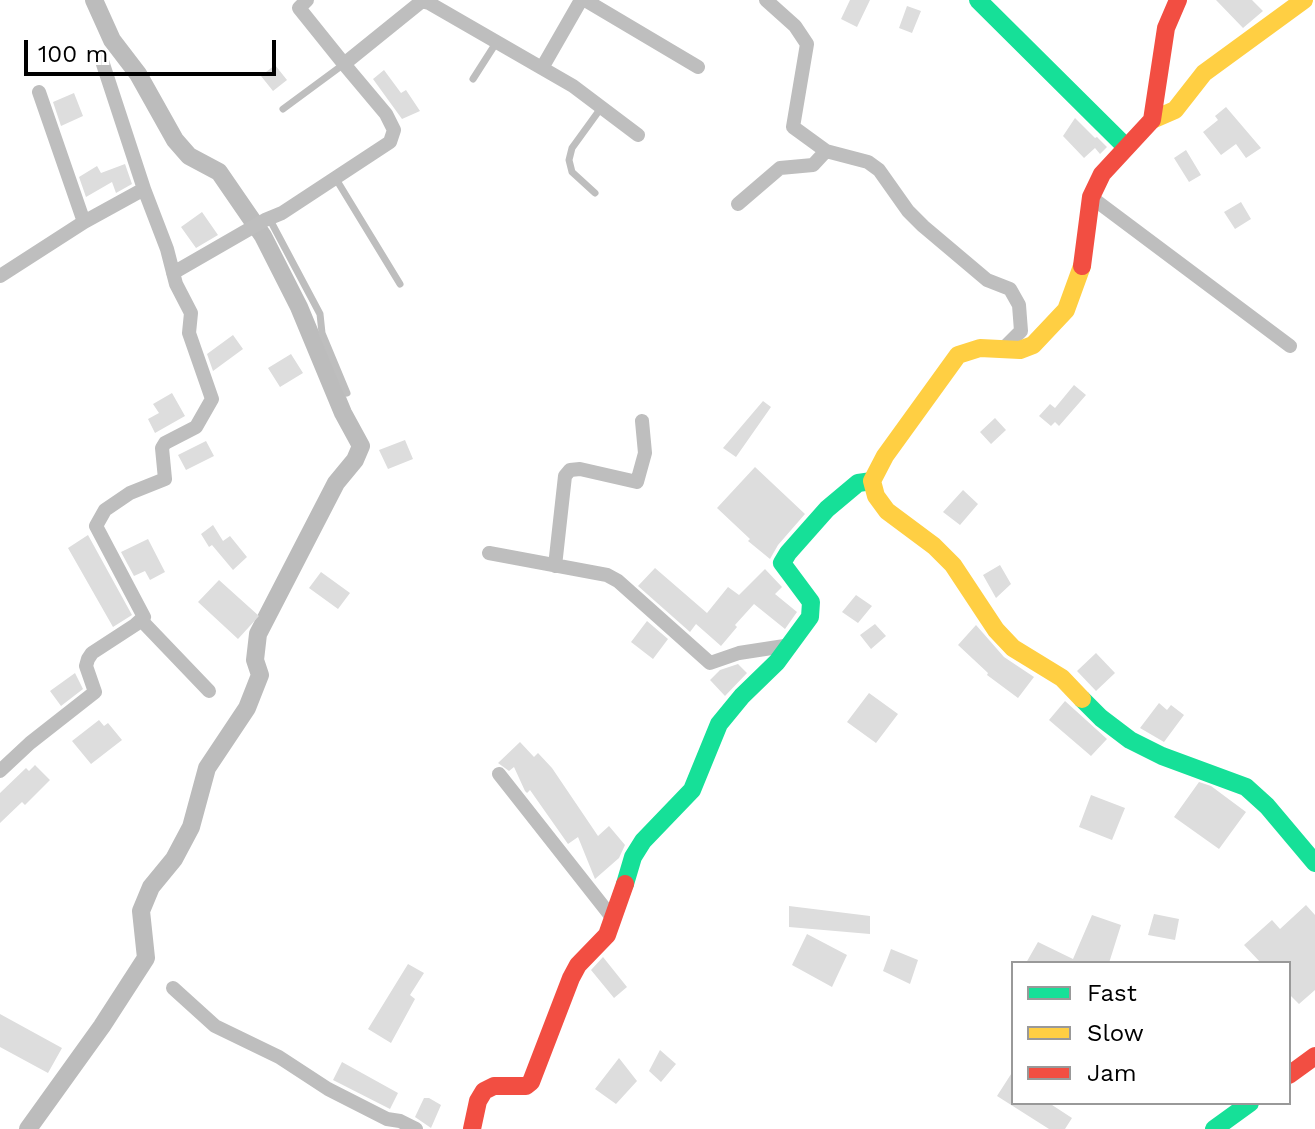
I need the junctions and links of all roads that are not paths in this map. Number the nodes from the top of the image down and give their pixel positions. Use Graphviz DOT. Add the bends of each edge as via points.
graph roads {
  1 [pos="307,0"];
  2 [pos="583,0"];
  3 [pos="766,0"];
  4 [pos="978,0"];
  5 [pos="1178,0"];
  6 [pos="1304,0"];
  7 [pos="496,43"];
  8 [pos="102,61"];
  9 [pos="344,64"];
  10 [pos="698,67"];
  11 [pos="542,68"];
  12 [pos="473,79"];
  13 [pos="39,92"];
  14 [pos="602,106"];
  15 [pos="283,109"];
  16 [pos="1152,120"];
  17 [pos="638,135"];
  18 [pos="1126,147"];
  19 [pos="826,151"];
  20 [pos="336,179"];
  21 [pos="144,189"];
  22 [pos="595,193"];
  23 [pos="1091,197"];
  24 [pos="738,204"];
  25 [pos="267,219"];
  26 [pos="84,222"];
  27 [pos="173,273"];
  28 [pos="0,276"];
  29 [pos="400,284"];
  30 [pos="1290,346"];
  31 [pos="1002,350"];
  32 [pos="347,393"];
  33 [pos="642,421"];
  34 [pos="872,481"];
  35 [pos="489,553"];
  36 [pos="555,566"];
  37 [pos="141,620"];
  38 [pos="791,645"];
  39 [pos="209,691"];
  40 [pos="0,771"];
  41 [pos="499,774"];
  42 [pos="1315,863"];
  43 [pos="614,920"];
  44 [pos="173,988"];
  45 [pos="1315,1056"];
  46 [pos="1291,1074"];
  47 [pos="1243,1105"];
  48 [pos="416,1129"];
  49 [pos="472,1129"];
  50 [pos="1214,1129"];
  1 -- 9 [label="street" via="299,8"];
  2 -- 10 [label="street"];
  2 -- 11 [label="street"];
  3 -- 19 [label="street" via="807,44 793,127"];
  4 -- 18 [label="street"];
  5 -- 16 [label="street" via="1166,28"];
  6 -- 16 [label="street" via="1204,73 1175,110"];
  7 -- 9 [label="street" via="422,1"];
  7 -- 11 [label="street"];
  7 -- 12 [label="lane"];
  8 -- 21 [label="street"];
  9 -- 15 [label="lane"];
  9 -- 20 [label="street" via="394,130 390,142"];
  11 -- 14 [label="street"];
  13 -- 26 [label="street"];
  14 -- 17 [label="street"];
  14 -- 22 [label="lane" via="569,160 572,172"];
  16 -- 18 [label="street"];
  18 -- 23 [label="street" via="1102,174"];
  19 -- 24 [label="street" via="813,165 780,168"];
  19 -- 31 [label="street" via="879,170 923,226 987,280 1010,289 1019,305 1021,331"];
  20 -- 25 [label="street"];
  20 -- 29 [label="lane"];
  21 -- 26 [label="street"];
  21 -- 27 [label="street"];
  23 -- 30 [label="street"];
  23 -- 31 [label="street" via="1081,271 1066,310 1033,345"];
  25 -- 27 [label="street"];
  25 -- 32 [label="lane" via="320,314 322,333"];
  26 -- 28 [label="street"];
  27 -- 37 [label="street" via="191,313 189,333 212,399 196,427 162,448 165,479 118,501 96,526 142,610"];
  31 -- 34 [label="street" via="980,348 958,355"];
  33 -- 36 [label="street" via="645,453 637,482 580,469 565,476"];
  34 -- 38 [label="street" via="858,483 827,509 782,563 811,602 810,617"];
  34 -- 42 [label="street" via="887,511 953,565 1013,648 1062,678 1130,740 1246,787"];
  35 -- 36 [label="street"];
  36 -- 38 [label="street" via="618,581 710,663"];
  37 -- 39 [label="street"];
  37 -- 40 [label="street" via="88,659 95,692"];
  38 -- 43 [label="street" via="719,724 692,790 643,841"];
  41 -- 43 [label="street"];
  43 -- 49 [label="street" via="571,978 531,1082 484,1091"];
  44 -- 48 [label="street" via="215,1026 279,1057 328,1089"];
  45 -- 46 [label="street"];
  47 -- 50 [label="street"];
}
